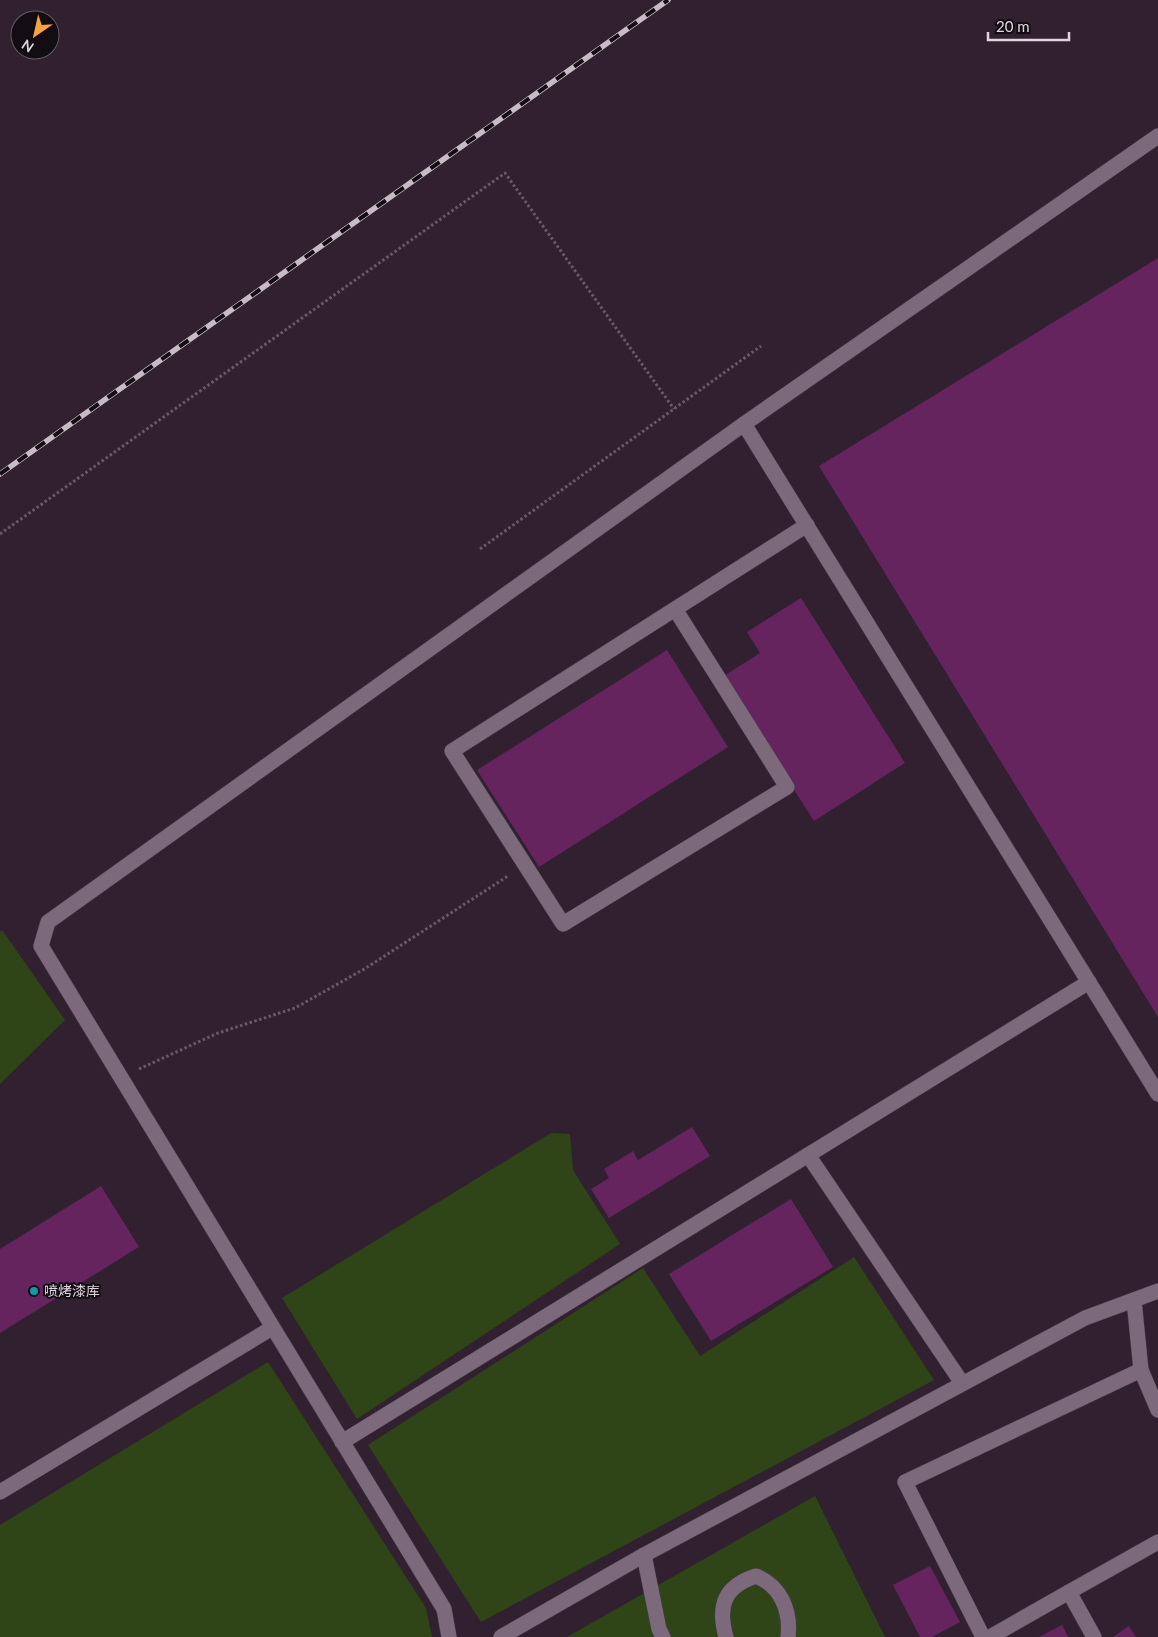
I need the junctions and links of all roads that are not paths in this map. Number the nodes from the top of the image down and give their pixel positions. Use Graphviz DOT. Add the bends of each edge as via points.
graph roads {
  1 [pos="1158,136"];
  2 [pos="744,424"];
  3 [pos="807,525"];
  4 [pos="675,609"];
  5 [pos="1089,982"];
  6 [pos="1158,1094"];
  7 [pos="808,1155"];
  8 [pos="1158,1291"];
  9 [pos="1134,1300"];
  10 [pos="272,1328"];
  11 [pos="1141,1370"];
  12 [pos="962,1383"];
  13 [pos="1158,1410"];
  14 [pos="342,1442"];
  15 [pos="0,1492"];
  16 [pos="1158,1542"];
  17 [pos="644,1555"];
  18 [pos="1069,1592"];
  19 [pos="449,1637"];
  20 [pos="501,1637"];
  21 [pos="663,1637"];
  22 [pos="726,1637"];
  23 [pos="788,1637"];
  24 [pos="983,1637"];
  25 [pos="990,1637"];
  26 [pos="1094,1637"];
  1 -- 2 [label="street"];
  2 -- 3 [label="street"];
  2 -- 10 [label="street" via="48,922 41,946"];
  3 -- 4 [label="street"];
  3 -- 5 [label="street"];
  4 -- 4 [label="street" via="452,751 563,924 786,787"];
  5 -- 6 [label="street"];
  5 -- 7 [label="street"];
  7 -- 12 [label="street"];
  7 -- 14 [label="street"];
  8 -- 9 [label="street"];
  9 -- 11 [label="street"];
  9 -- 12 [label="street" via="1085,1318"];
  10 -- 14 [label="street"];
  10 -- 15 [label="street"];
  11 -- 13 [label="street"];
  11 -- 24 [label="street" via="905,1482"];
  12 -- 17 [label="street"];
  14 -- 19 [label="street" via="444,1609"];
  16 -- 18 [label="street"];
  17 -- 20 [label="street"];
  17 -- 21 [label="street"];
  18 -- 25 [label="street"];
  18 -- 26 [label="street"];
  22 -- 23 [label="street" via="722,1618 724,1600 738,1582 756,1576 768,1581 783,1600 790,1620"];
}
